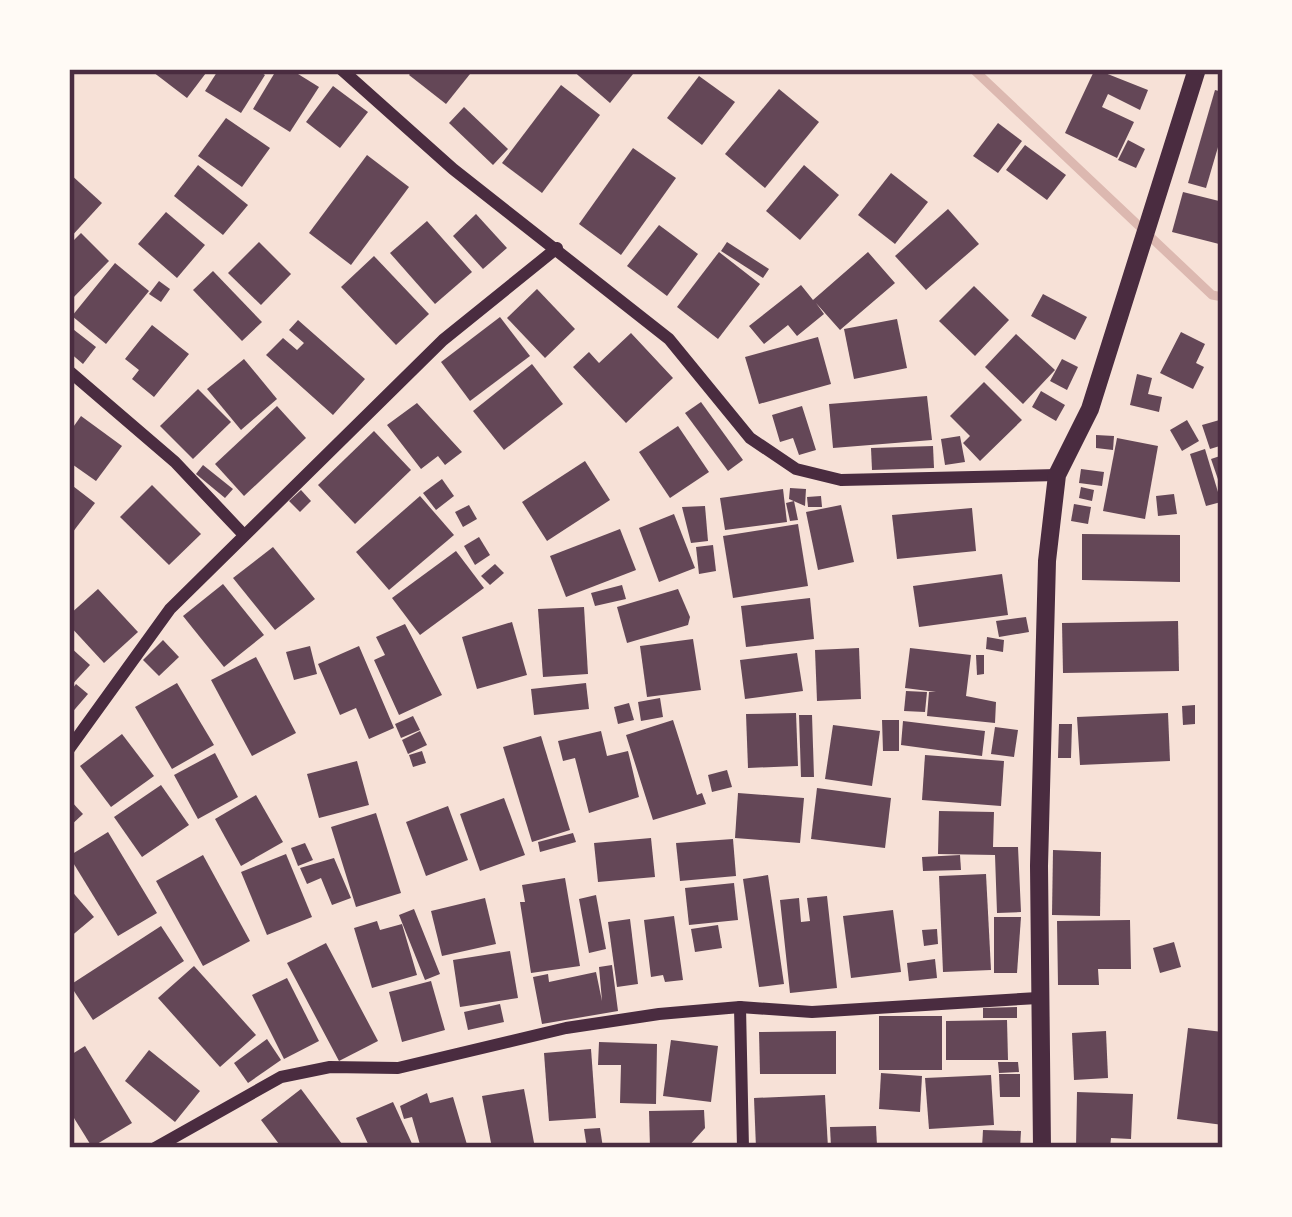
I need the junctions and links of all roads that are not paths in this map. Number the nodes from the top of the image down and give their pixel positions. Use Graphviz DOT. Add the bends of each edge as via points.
graph roads {
  1 [pos="341,69"];
  2 [pos="1197,69"];
  3 [pos="557,248"];
  4 [pos="69,371"];
  5 [pos="1057,475"];
  6 [pos="243,534"];
  7 [pos="69,749"];
  8 [pos="1038,998"];
  9 [pos="740,1007"];
  10 [pos="155,1148"];
  11 [pos="743,1148"];
  12 [pos="1042,1148"];
  1 -- 3 [label="street" via="452,169"];
  2 -- 5 [label="street" via="1090,409"];
  3 -- 5 [label="street" via="669,339 750,438 796,470 841,480"];
  3 -- 6 [label="street" via="443,340"];
  4 -- 6 [label="street" via="175,462"];
  5 -- 8 [label="street" via="1047,561"];
  6 -- 7 [label="street" via="170,608"];
  8 -- 9 [label="street" via="812,1012"];
  8 -- 12 [label="street"];
  9 -- 10 [label="street" via="566,1028 398,1069 329,1067 281,1077"];
  9 -- 11 [label="street"];
}
